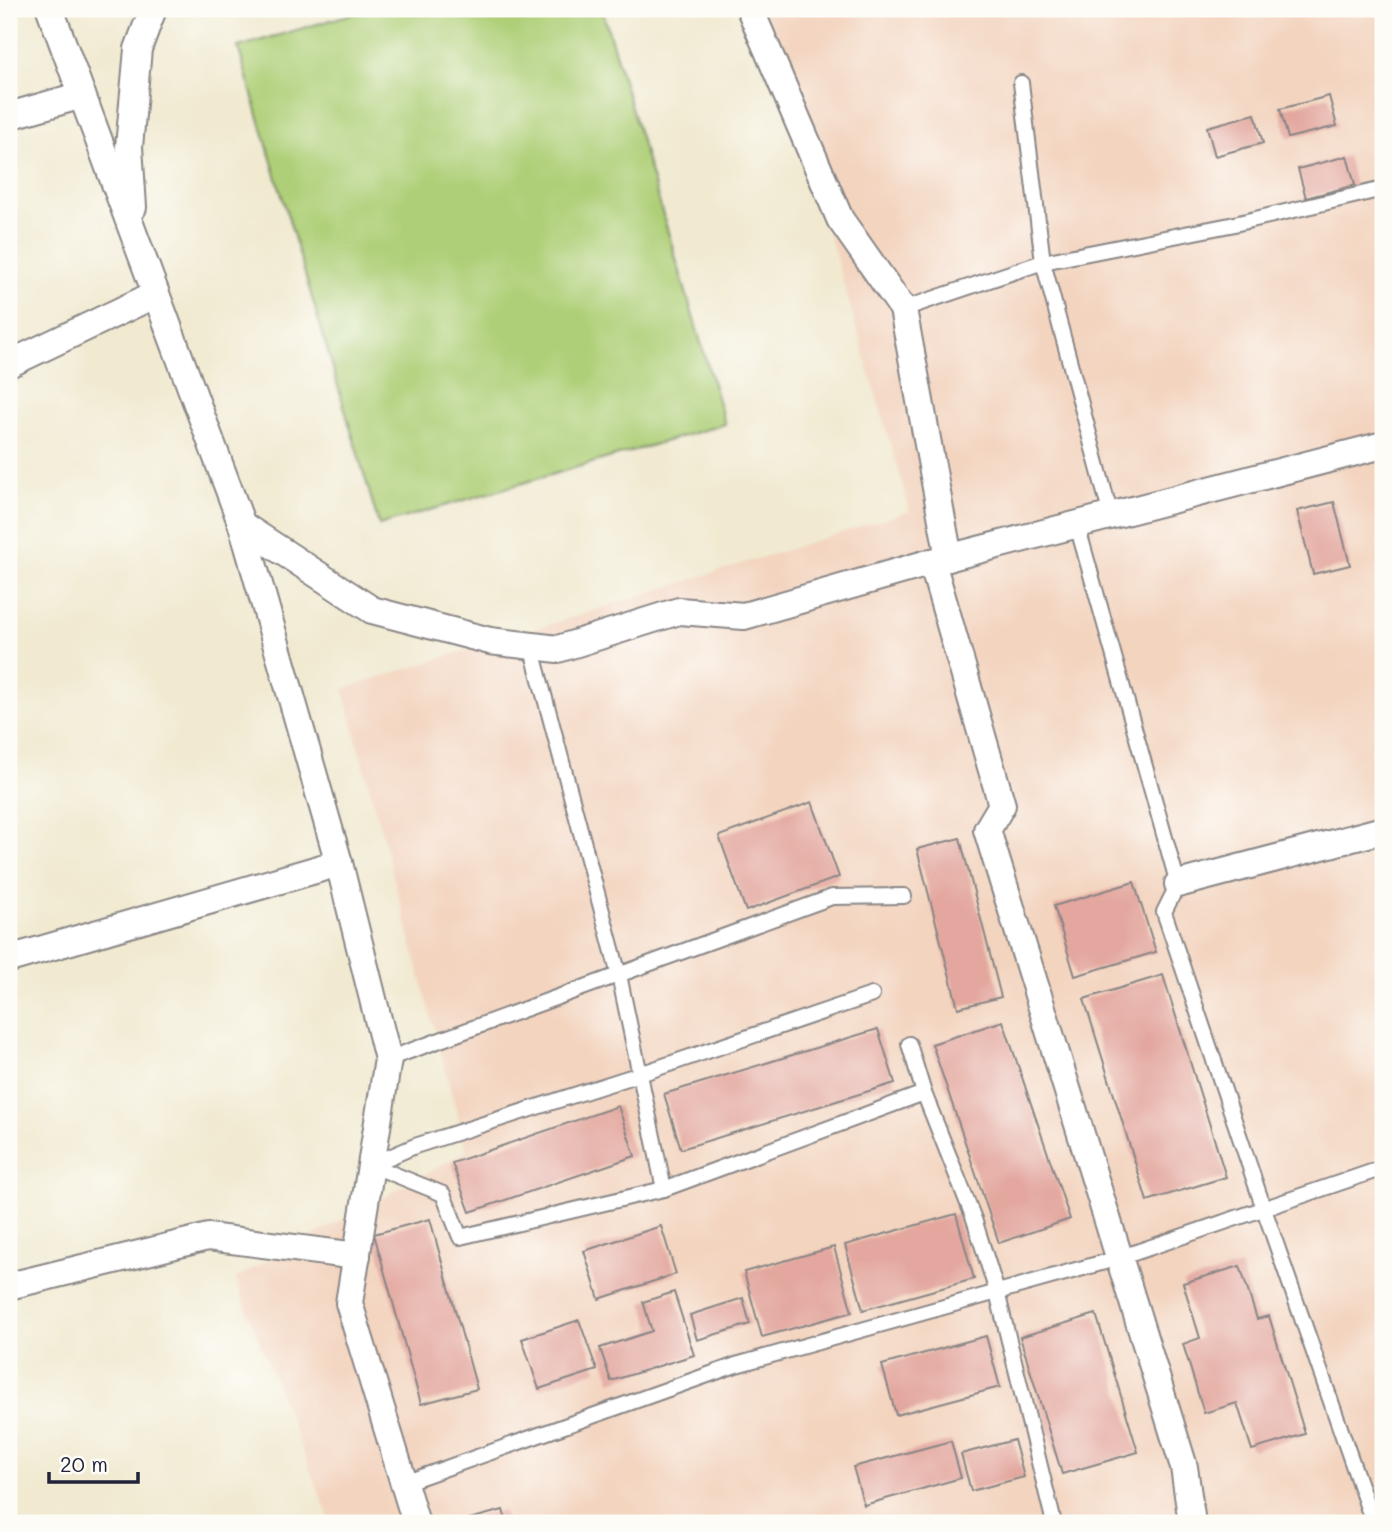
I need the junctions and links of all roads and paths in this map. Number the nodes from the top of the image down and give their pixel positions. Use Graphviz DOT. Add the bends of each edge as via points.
graph roads {
  1 [pos="50,9"];
  2 [pos="153,9"];
  3 [pos="750,9"];
  4 [pos="1021,83"];
  5 [pos="82,95"];
  6 [pos="9,116"];
  7 [pos="1383,189"];
  8 [pos="135,237"];
  9 [pos="1042,262"];
  10 [pos="156,294"];
  11 [pos="903,309"];
  12 [pos="9,363"];
  13 [pos="1383,445"];
  14 [pos="1111,516"];
  15 [pos="242,525"];
  16 [pos="1077,525"];
  17 [pos="941,560"];
  18 [pos="531,646"];
  19 [pos="1383,830"];
  20 [pos="339,863"];
  21 [pos="1178,884"];
  22 [pos="904,896"];
  23 [pos="9,958"];
  24 [pos="619,975"];
  25 [pos="872,995"];
  26 [pos="909,1044"];
  27 [pos="388,1059"];
  28 [pos="640,1074"];
  29 [pos="924,1093"];
  30 [pos="371,1165"];
  31 [pos="1383,1168"];
  32 [pos="664,1189"];
  33 [pos="1264,1209"];
  34 [pos="357,1256"];
  35 [pos="1119,1258"];
  36 [pos="9,1286"];
  37 [pos="998,1292"];
  38 [pos="404,1483"];
  39 [pos="1383,1519"];
  40 [pos="416,1523"];
  41 [pos="1054,1523"];
  42 [pos="1192,1523"];
  1 -- 5 [label="street"];
  2 -- 8 [label="street" via="138,49 129,147"];
  3 -- 11 [label="street" via="840,219"];
  4 -- 9 [label="lane"];
  5 -- 6 [label="street"];
  5 -- 8 [label="street"];
  7 -- 9 [label="lane"];
  8 -- 10 [label="street"];
  9 -- 11 [label="lane"];
  9 -- 14 [label="lane"];
  10 -- 12 [label="street"];
  10 -- 15 [label="street"];
  11 -- 17 [label="street"];
  13 -- 14 [label="street"];
  14 -- 16 [label="street"];
  15 -- 18 [label="street" via="372,610 490,641"];
  15 -- 20 [label="street"];
  16 -- 17 [label="street"];
  16 -- 21 [label="lane"];
  17 -- 18 [label="street" via="744,617 679,611 558,649"];
  17 -- 35 [label="street" via="1002,805 987,830"];
  18 -- 24 [label="lane"];
  19 -- 21 [label="street"];
  20 -- 23 [label="street"];
  20 -- 27 [label="street"];
  21 -- 33 [label="lane" via="1164,912"];
  22 -- 24 [label="lane" via="832,897"];
  24 -- 27 [label="lane"];
  24 -- 28 [label="lane"];
  25 -- 28 [label="lane"];
  26 -- 29 [label="lane"];
  27 -- 30 [label="street"];
  28 -- 30 [label="lane" via="415,1146"];
  28 -- 32 [label="lane"];
  29 -- 32 [label="lane"];
  29 -- 37 [label="lane"];
  30 -- 32 [label="lane" via="443,1194 460,1237"];
  30 -- 34 [label="street"];
  31 -- 33 [label="lane"];
  33 -- 35 [label="lane"];
  33 -- 39 [label="lane" via="1370,1511"];
  34 -- 36 [label="street" via="208,1237"];
  34 -- 38 [label="street" via="349,1303"];
  35 -- 37 [label="lane"];
  35 -- 42 [label="street" via="1184,1467"];
  37 -- 38 [label="lane" via="736,1365"];
  37 -- 41 [label="lane"];
  38 -- 40 [label="street"];
}
